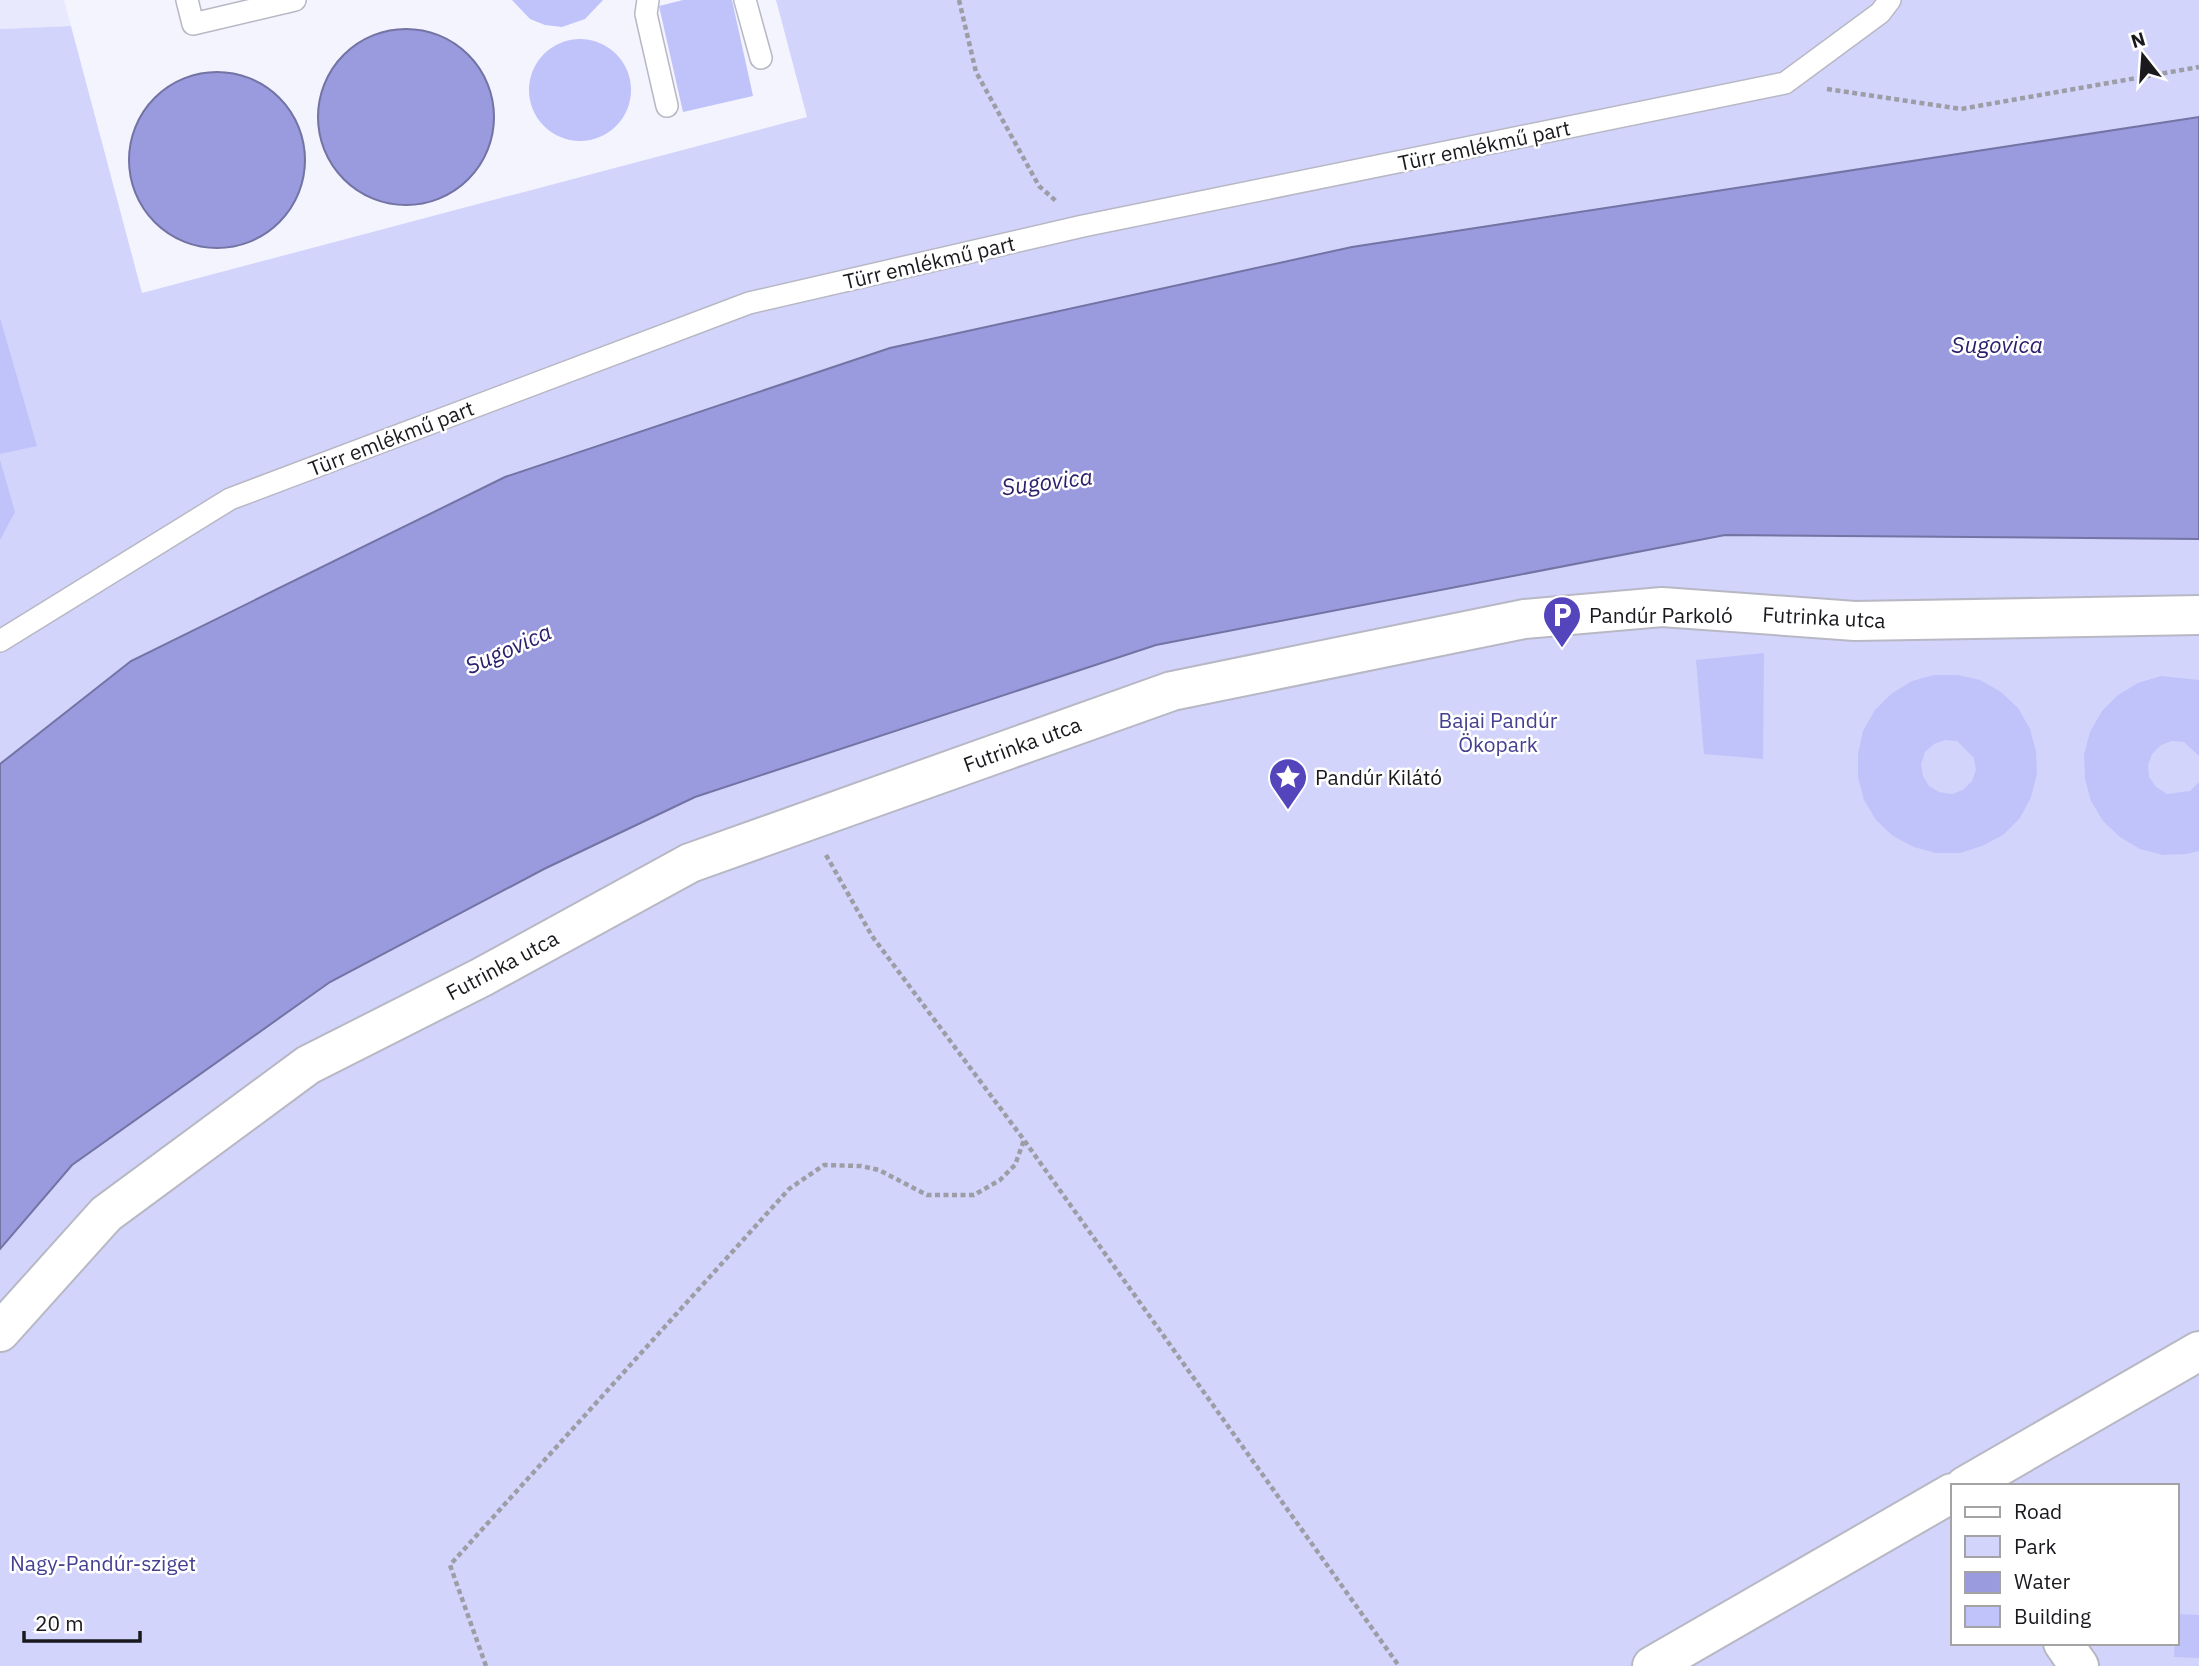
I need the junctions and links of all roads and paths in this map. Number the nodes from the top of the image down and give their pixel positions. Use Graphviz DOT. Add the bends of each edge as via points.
graph roads {
  1 [pos="187,0"];
  2 [pos="295,0"];
  3 [pos="648,0"];
  4 [pos="745,0"];
  5 [pos="959,0"];
  6 [pos="1890,0"];
  7 [pos="761,58"];
  8 [pos="2199,67"];
  9 [pos="1785,83"];
  10 [pos="667,106"];
  11 [pos="1083,226"];
  12 [pos="2199,615"];
  13 [pos="0,641"];
  14 [pos="806,821"];
  15 [pos="1024,1140"];
  16 [pos="0,1332"];
  17 [pos="2199,1351"];
  18 [pos="1968,1484"];
  19 [pos="1951,1494"];
  20 [pos="2064,1645"];
  21 [pos="486,1666"];
  22 [pos="1399,1666"];
  23 [pos="1652,1666"];
  24 [pos="2080,1666"];
  1 -- 2 [label="lane" via="192,24"];
  3 -- 10 [label="lane" via="646,15"];
  4 -- 7 [label="lane"];
  5 -- 11 [label="path" via="976,72 1039,186"];
  6 -- 9 [label="lane, Türr emlékmű part" via="1880,13"];
  8 -- 9 [label="path" via="1961,109"];
  9 -- 11 [label="lane, Türr emlékmű part"];
  11 -- 13 [label="lane, Türr emlékmű part" via="749,303 230,499"];
  12 -- 14 [label="street, Futrinka utca" via="1855,621 1662,607 1524,619 1172,691"];
  14 -- 15 [label="path" via="872,936"];
  14 -- 16 [label="street, Futrinka utca" via="690,863 482,977 308,1065 106,1214"];
  15 -- 21 [label="path" via="1016,1165 974,1195 926,1195 879,1170 836,1165 824,1165 789,1189 450,1564"];
  15 -- 22 [label="path"];
  17 -- 18 [label="street"];
  19 -- 23 [label="street"];
  20 -- 24 [label="street"];
}
